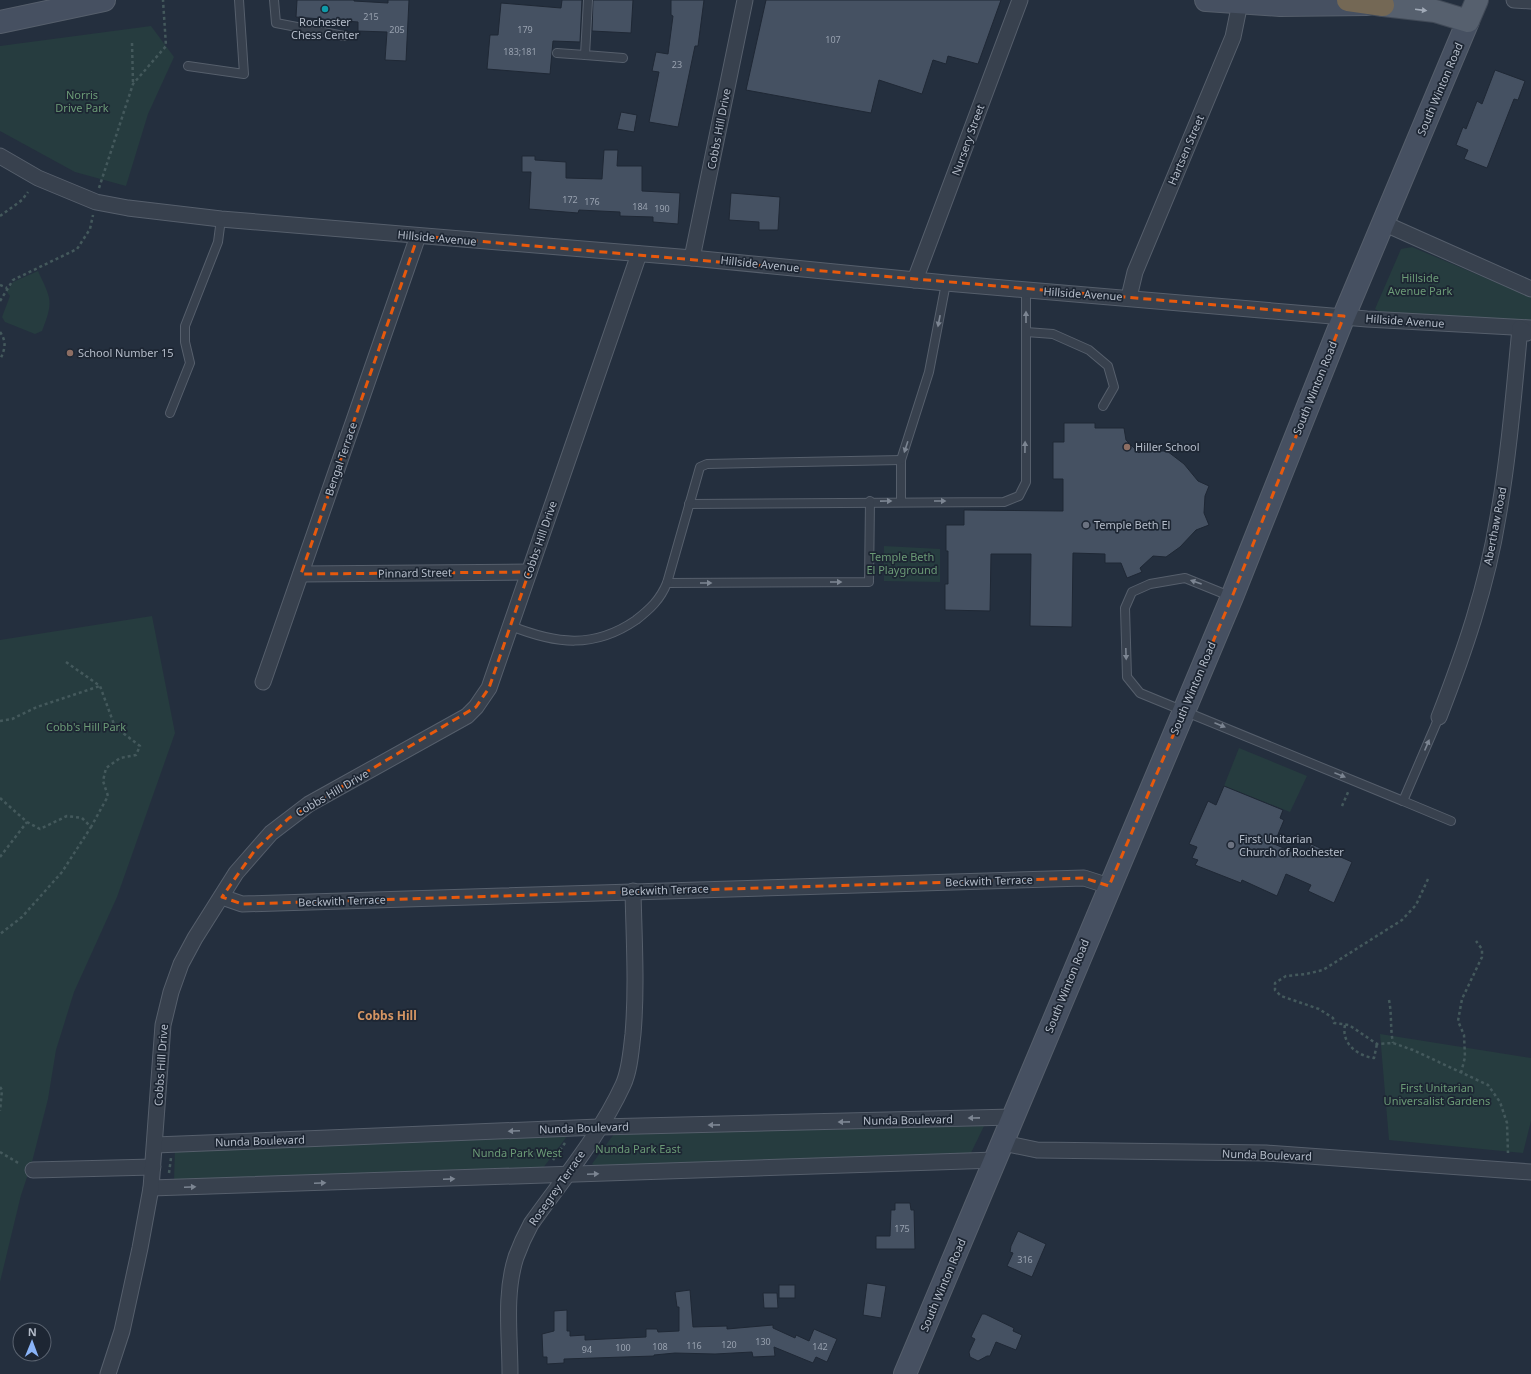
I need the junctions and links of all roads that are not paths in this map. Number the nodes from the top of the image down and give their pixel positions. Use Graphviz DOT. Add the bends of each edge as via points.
graph roads {
  1 [pos="104,0"];
  2 [pos="239,0"];
  3 [pos="274,0"];
  4 [pos="588,0"];
  5 [pos="745,0"];
  6 [pos="1020,0"];
  7 [pos="1206,0"];
  8 [pos="1348,0"];
  9 [pos="1477,0"];
  10 [pos="1514,0"];
  11 [pos="1531,2"];
  12 [pos="1240,3"];
  13 [pos="1383,5"];
  14 [pos="1468,21"];
  15 [pos="0,22"];
  16 [pos="344,36"];
  17 [pos="557,53"];
  18 [pos="584,55"];
  19 [pos="623,58"];
  20 [pos="188,66"];
  21 [pos="0,156"];
  22 [pos="221,219"];
  23 [pos="1383,224"];
  24 [pos="418,236"];
  25 [pos="640,254"];
  26 [pos="692,258"];
  27 [pos="915,280"];
  28 [pos="946,283"];
  29 [pos="1531,289"];
  30 [pos="1026,290"];
  31 [pos="1129,297"];
  32 [pos="1344,316"];
  33 [pos="1527,331"];
  34 [pos="1026,332"];
  35 [pos="1103,406"];
  36 [pos="170,413"];
  37 [pos="901,460"];
  38 [pos="901,501"];
  39 [pos="870,502"];
  40 [pos="689,504"];
  41 [pos="530,572"];
  42 [pos="301,574"];
  43 [pos="667,583"];
  44 [pos="1232,597"];
  45 [pos="511,626"];
  46 [pos="263,682"];
  47 [pos="1184,711"];
  48 [pos="1439,717"];
  49 [pos="1403,801"];
  50 [pos="1451,821"];
  51 [pos="1109,886"];
  52 [pos="633,891"];
  53 [pos="222,896"];
  54 [pos="1013,1117"];
  55 [pos="599,1127"];
  56 [pos="155,1145"];
  57 [pos="999,1151"];
  58 [pos="153,1167"];
  59 [pos="33,1170"];
  60 [pos="1531,1172"];
  61 [pos="566,1175"];
  62 [pos="151,1188"];
  63 [pos="108,1374"];
  64 [pos="510,1374"];
  65 [pos="905,1374"];
  1 -- 15 [label="main road"];
  2 -- 20 [label="lane" via="244,74"];
  3 -- 16 [label="lane" via="276,24"];
  4 -- 18 [label="lane"];
  5 -- 26 [label="street, Cobbs Hill Drive"];
  6 -- 27 [label="street, Nursery Street"];
  7 -- 12 [label="main road"];
  8 -- 13 [label="highway"];
  9 -- 14 [label="main road, South Winton Road"];
  10 -- 11 [label="street"];
  12 -- 13 [label="main road"];
  12 -- 31 [label="street, Hartsen Street" via="1233,37 1135,272"];
  13 -- 14 [label="main road, one-way" via="1435,11"];
  14 -- 23 [label="main road, South Winton Road"];
  17 -- 18 [label="lane"];
  18 -- 19 [label="lane"];
  21 -- 22 [label="street, Hillside Avenue" via="38,178 96,202"];
  22 -- 24 [label="street, Hillside Avenue"];
  22 -- 36 [label="lane" via="218,242 185,326 185,342 190,363"];
  23 -- 29 [label="street"];
  23 -- 32 [label="main road, South Winton Road"];
  24 -- 25 [label="street, Hillside Avenue"];
  24 -- 42 [label="street, Bengal Terrace"];
  25 -- 26 [label="street, Hillside Avenue"];
  25 -- 41 [label="street, Cobbs Hill Drive"];
  26 -- 27 [label="street, Hillside Avenue"];
  27 -- 28 [label="street, Hillside Avenue"];
  28 -- 30 [label="street, Hillside Avenue"];
  28 -- 37 [label="lane, one-way" via="929,372"];
  30 -- 31 [label="street, Hillside Avenue"];
  34 -- 30 [label="lane, one-way"];
  31 -- 32 [label="street, Hillside Avenue"];
  32 -- 33 [label="street, Hillside Avenue"];
  32 -- 44 [label="main road, South Winton Road"];
  33 -- 48 [label="street, Aberthaw Road" via="1498,518 1481,594"];
  34 -- 35 [label="lane" via="1053,334 1088,350 1108,366 1114,387"];
  38 -- 34 [label="lane, one-way" via="1004,502 1019,496 1026,482"];
  37 -- 38 [label="lane"];
  37 -- 40 [label="lane" via="707,464 700,467"];
  39 -- 38 [label="lane, one-way"];
  39 -- 40 [label="lane"];
  43 -- 39 [label="lane, one-way" via="869,582"];
  40 -- 43 [label="lane"];
  41 -- 42 [label="street, Pinnard Street"];
  41 -- 45 [label="street, Cobbs Hill Drive"];
  42 -- 46 [label="street, Bengal Terrace"];
  43 -- 45 [label="lane" via="662,596 650,610 618,631 600,638 586,641 556,639"];
  44 -- 47 [label="main road, South Winton Road"];
  44 -- 47 [label="lane, one-way" via="1185,578 1150,584 1132,592 1125,608 1127,677 1140,693"];
  45 -- 53 [label="street, Cobbs Hill Drive" via="489,688 467,716 309,804 289,818 255,850 236,873"];
  47 -- 49 [label="lane, one-way"];
  47 -- 51 [label="main road, South Winton Road"];
  49 -- 48 [label="lane, one-way"];
  49 -- 50 [label="lane"];
  51 -- 52 [label="street, Beckwith Terrace" via="1084,878"];
  51 -- 54 [label="main road, South Winton Road"];
  52 -- 53 [label="street, Beckwith Terrace" via="242,904"];
  52 -- 55 [label="street, Rosegrey Terrace" via="635,994 632,1045 624,1084"];
  53 -- 56 [label="street, Cobbs Hill Drive" via="195,938 171,992 163,1025"];
  54 -- 55 [label="street, Nunda Boulevard, one-way"];
  54 -- 57 [label="main road, South Winton Road"];
  55 -- 56 [label="street, Nunda Boulevard, one-way"];
  55 -- 61 [label="street, Rosegrey Terrace"];
  56 -- 58 [label="street, Cobbs Hill Drive"];
  57 -- 60 [label="street, Nunda Boulevard" via="1266,1153"];
  61 -- 57 [label="street, Nunda Boulevard, one-way"];
  57 -- 65 [label="main road, South Winton Road"];
  58 -- 59 [label="street"];
  58 -- 62 [label="street, Cobbs Hill Drive"];
  62 -- 61 [label="street, Nunda Boulevard, one-way"];
  61 -- 64 [label="street, Rosegrey Terrace" via="531,1224 515,1259 510,1294"];
  62 -- 63 [label="street, Cobbs Hill Drive" via="122,1331"];
}
